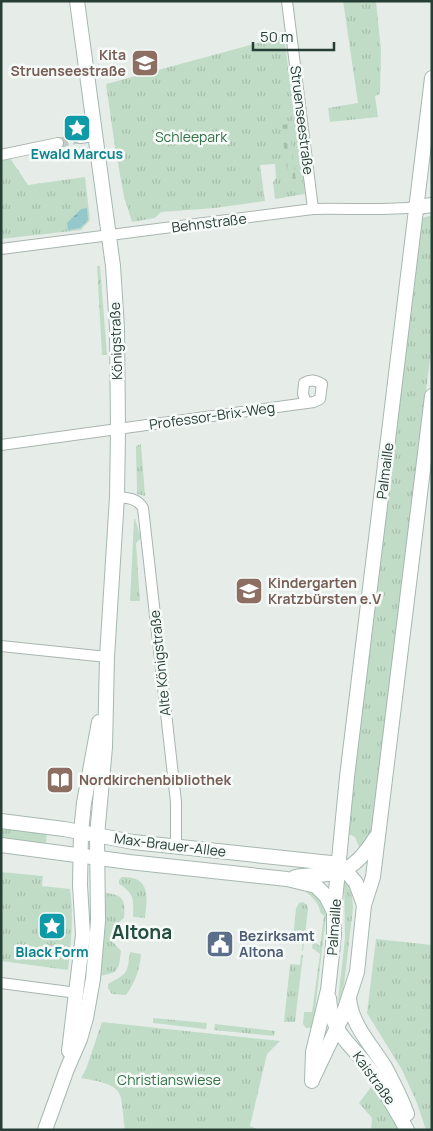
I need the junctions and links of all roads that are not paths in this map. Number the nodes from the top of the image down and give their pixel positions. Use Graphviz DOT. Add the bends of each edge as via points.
graph roads {
  1 [pos="77,1"];
  2 [pos="287,1"];
  3 [pos="432,78"];
  4 [pos="95,136"];
  5 [pos="80,138"];
  6 [pos="58,143"];
  7 [pos="1,155"];
  8 [pos="432,205"];
  9 [pos="417,207"];
  10 [pos="313,209"];
  11 [pos="109,236"];
  12 [pos="1,249"];
  13 [pos="432,396"];
  14 [pos="306,403"];
  15 [pos="118,430"];
  16 [pos="1,445"];
  17 [pos="117,497"];
  18 [pos="1,646"];
  19 [pos="107,657"];
  20 [pos="106,682"];
  21 [pos="1,821"];
  22 [pos="81,832"];
  23 [pos="377,834"];
  24 [pos="97,836"];
  25 [pos="1,845"];
  26 [pos="176,846"];
  27 [pos="79,855"];
  28 [pos="97,858"];
  29 [pos="341,868"];
  30 [pos="287,878"];
  31 [pos="364,905"];
  32 [pos="334,910"];
  33 [pos="1,983"];
  34 [pos="328,990"];
  35 [pos="84,994"];
  36 [pos="350,994"];
  37 [pos="337,1020"];
  38 [pos="356,1024"];
  39 [pos="318,1032"];
  40 [pos="44,1130"];
  41 [pos="407,1130"];
  42 [pos="412,1130"];
  1 -- 4 [label="main road, Königstraße"];
  2 -- 10 [label="street, Struenseestraße"];
  3 -- 9 [label="main road, Palmaille"];
  4 -- 5 [label="street"];
  4 -- 11 [label="main road, Königstraße"];
  6 -- 7 [label="street"];
  8 -- 9 [label="main road"];
  9 -- 10 [label="street, Behnstraße" via="393,210"];
  9 -- 29 [label="main road, Palmaille" via="347,777"];
  10 -- 11 [label="street, Behnstraße"];
  11 -- 12 [label="street, Behnstraße"];
  11 -- 15 [label="main road, Königstraße" via="117,328"];
  13 -- 23 [label="main road, Palmaille"];
  14 -- 15 [label="street, Professor-Brix-Weg"];
  15 -- 16 [label="street, Professor-Brix-Weg"];
  15 -- 17 [label="main road, Königstraße"];
  17 -- 19 [label="main road, Königstraße"];
  17 -- 26 [label="street, Alte Königstraße" via="132,499 142,508 176,802"];
  18 -- 19 [label="street"];
  19 -- 20 [label="main road, Königstraße"];
  20 -- 22 [label="main road, Königstraße"];
  20 -- 24 [label="main road, Königstraße" via="105,747"];
  21 -- 22 [label="main road, Max-Brauer-Allee"];
  22 -- 24 [label="main road, Max-Brauer-Allee"];
  22 -- 27 [label="main road, Königstraße"];
  23 -- 29 [label="main road" via="367,851 352,864"];
  23 -- 31 [label="main road, Palmaille" via="372,877"];
  24 -- 26 [label="main road, Max-Brauer-Allee"];
  24 -- 28 [label="main road, Königstraße"];
  25 -- 27 [label="main road, Max-Brauer-Allee"];
  26 -- 29 [label="main road, Max-Brauer-Allee"];
  27 -- 28 [label="main road, Max-Brauer-Allee"];
  27 -- 35 [label="main road, Königstraße"];
  28 -- 30 [label="main road, Max-Brauer-Allee"];
  28 -- 35 [label="main road, Königstraße" via="97,949"];
  29 -- 30 [label="main road, Max-Brauer-Allee"];
  29 -- 31 [label="main road, Palmaille" via="359,889"];
  29 -- 32 [label="main road, Palmaille"];
  30 -- 32 [label="main road, Max-Brauer-Allee" via="316,886"];
  31 -- 36 [label="main road, Palmaille" via="356,972"];
  32 -- 34 [label="main road, Palmaille"];
  33 -- 35 [label="street"];
  34 -- 37 [label="main road, Palmaille"];
  34 -- 39 [label="main road, Palmaille"];
  35 -- 40 [label="main road" via="80,1040"];
  36 -- 37 [label="main road, Palmaille"];
  36 -- 38 [label="main road, Kaistraße"];
  37 -- 38 [label="main road, Kaistraße"];
  37 -- 39 [label="main road, Palmaille" via="324,1021"];
  37 -- 39 [label="main road, Palmaille" via="312,1081 313,1052"];
  37 -- 41 [label="main road, Kaistraße" via="393,1103"];
  38 -- 42 [label="main road, Kaistraße" via="399,1094"];
}
